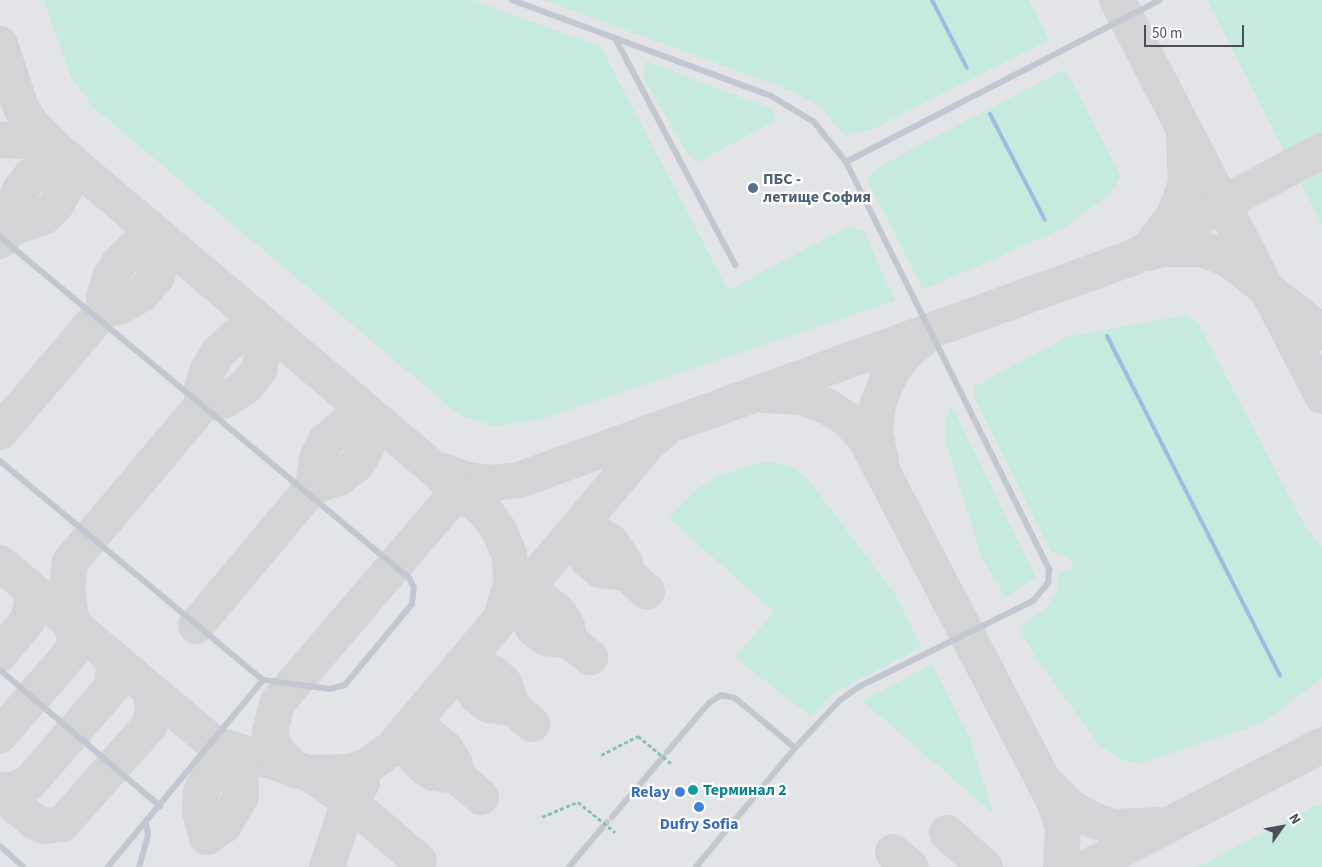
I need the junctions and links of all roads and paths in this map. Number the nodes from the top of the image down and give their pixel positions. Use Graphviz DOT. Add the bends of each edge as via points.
graph roads {
  1 [pos="512,0"];
  2 [pos="1160,0"];
  3 [pos="615,38"];
  4 [pos="846,162"];
  5 [pos="0,237"];
  6 [pos="735,265"];
  7 [pos="0,461"];
  8 [pos="0,670"];
  9 [pos="263,680"];
  10 [pos="795,748"];
  11 [pos="601,755"];
  12 [pos="672,764"];
  13 [pos="160,806"];
  14 [pos="542,817"];
  15 [pos="146,823"];
  16 [pos="615,832"];
  17 [pos="0,846"];
  18 [pos="22,867"];
  19 [pos="108,867"];
  20 [pos="139,867"];
  21 [pos="569,867"];
  22 [pos="696,867"];
  1 -- 3 [label="lane"];
  2 -- 4 [label="lane"];
  3 -- 4 [label="lane" via="771,96 814,122"];
  3 -- 6 [label="lane"];
  4 -- 10 [label="lane" via="1044,557 1048,583 1033,601 860,686 840,700"];
  5 -- 9 [label="lane" via="409,578 414,587 412,604 345,685 330,688"];
  7 -- 9 [label="lane"];
  8 -- 13 [label="lane"];
  9 -- 13 [label="lane"];
  10 -- 21 [label="lane" via="735,698 721,695 709,702"];
  10 -- 22 [label="lane"];
  11 -- 12 [label="path, bridge" via="638,736"];
  13 -- 15 [label="lane"];
  14 -- 16 [label="path, bridge" via="578,802"];
  15 -- 19 [label="lane"];
  15 -- 20 [label="lane" via="148,835"];
  17 -- 18 [label="lane"];
}
